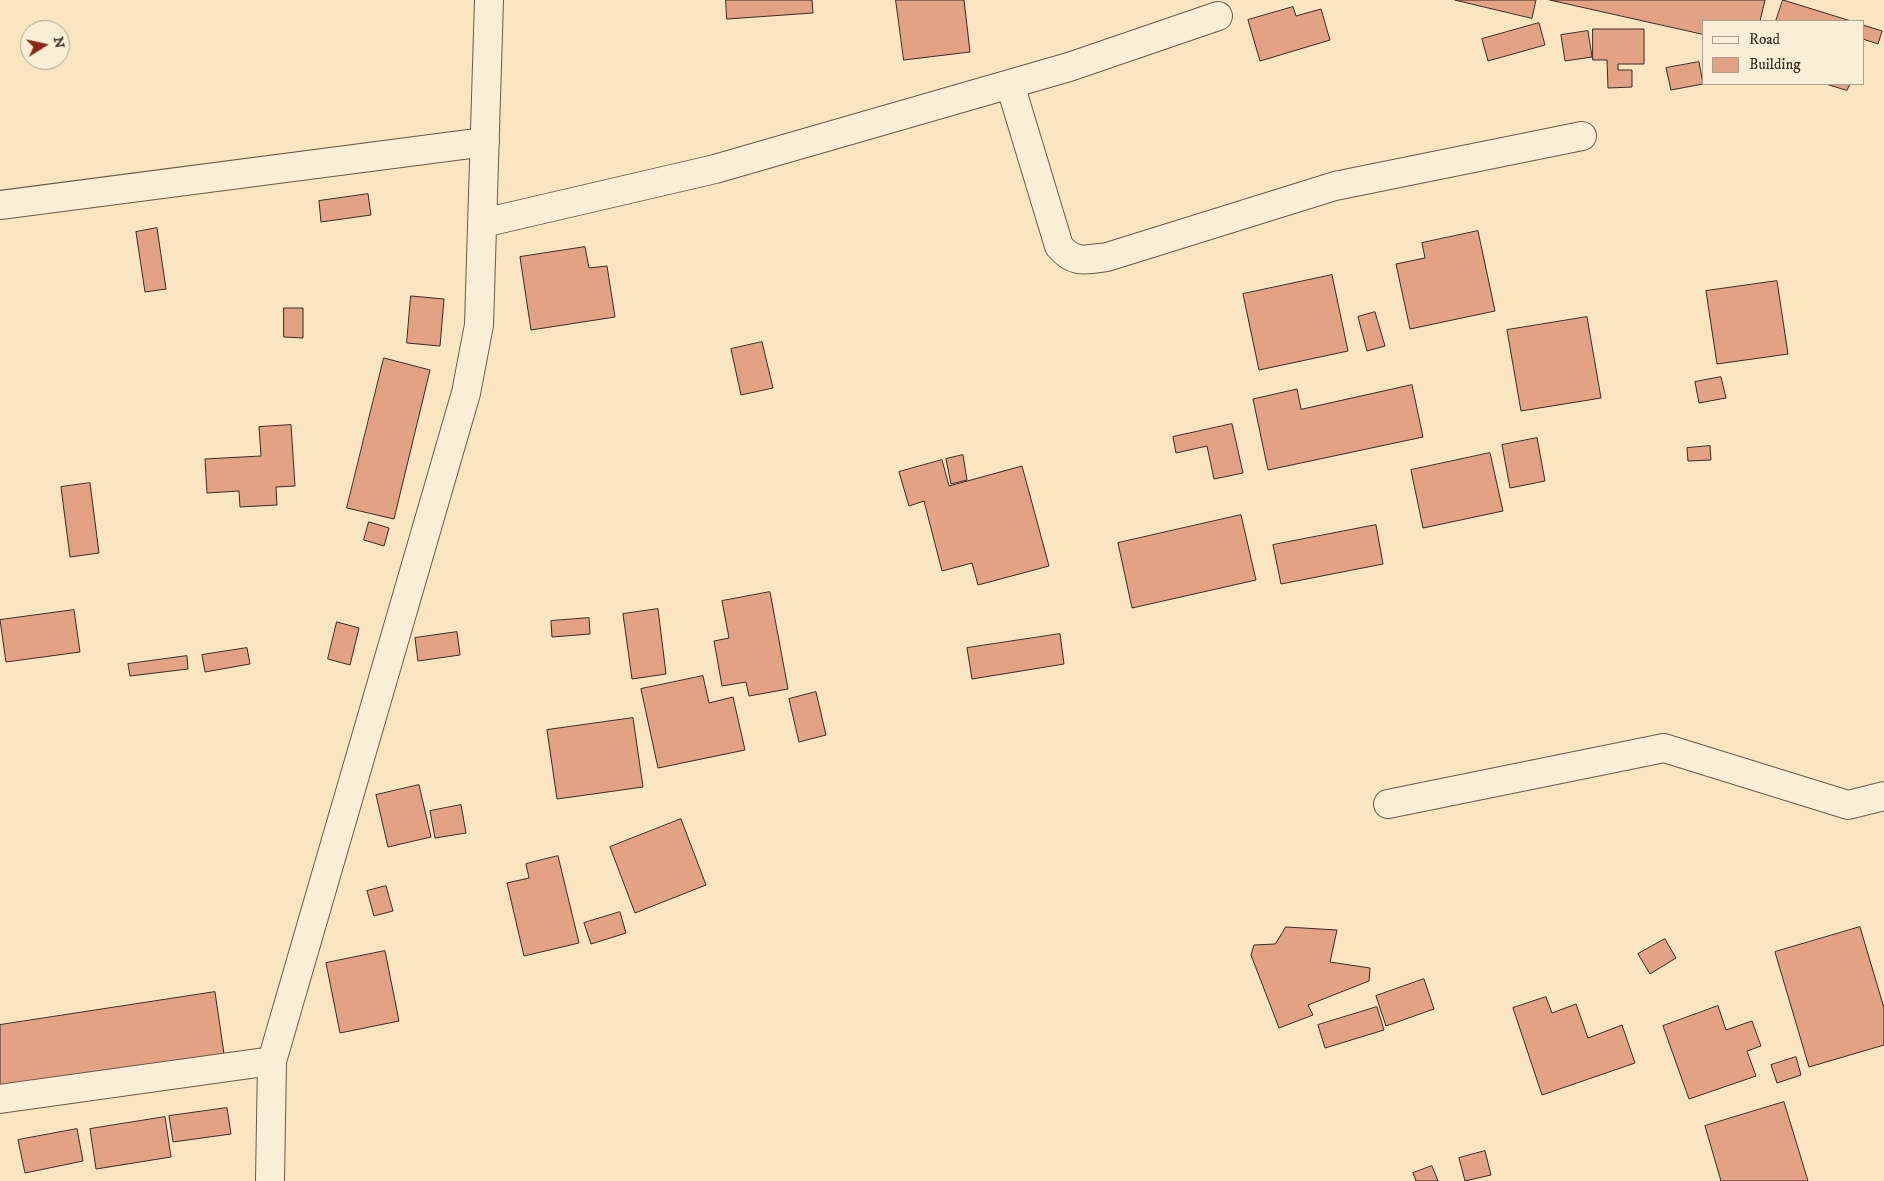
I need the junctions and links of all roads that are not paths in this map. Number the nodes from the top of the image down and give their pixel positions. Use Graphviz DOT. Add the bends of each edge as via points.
graph roads {
  1 [pos="489,0"];
  2 [pos="1218,16"];
  3 [pos="1010,84"];
  4 [pos="1582,136"];
  5 [pos="486,142"];
  6 [pos="0,205"];
  7 [pos="484,223"];
  8 [pos="1884,796"];
  9 [pos="1388,804"];
  10 [pos="272,1061"];
  11 [pos="0,1099"];
  12 [pos="270,1181"];
  1 -- 5 [label="street"];
  2 -- 3 [label="street"];
  3 -- 4 [label="street" via="1059,246 1067,256 1081,261 1107,257 1335,186"];
  3 -- 7 [label="street" via="715,169"];
  5 -- 6 [label="street"];
  5 -- 7 [label="street"];
  7 -- 10 [label="street" via="479,324 466,393"];
  8 -- 9 [label="street" via="1848,805 1664,748"];
  10 -- 11 [label="street"];
  10 -- 12 [label="street"];
}
